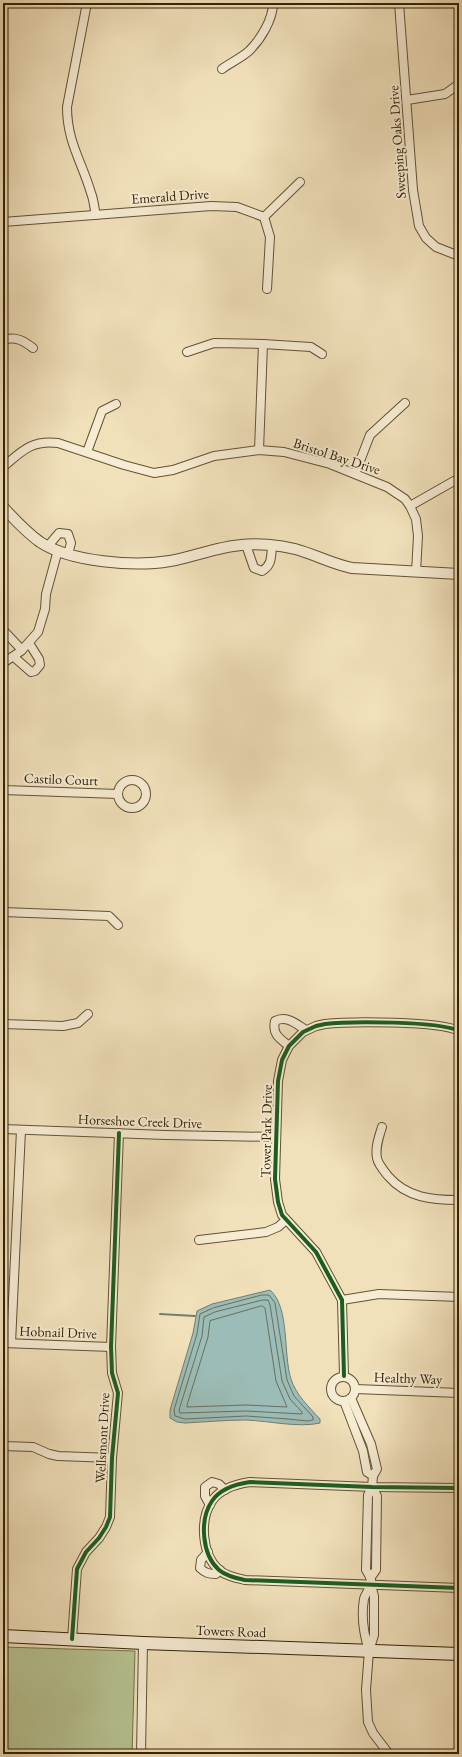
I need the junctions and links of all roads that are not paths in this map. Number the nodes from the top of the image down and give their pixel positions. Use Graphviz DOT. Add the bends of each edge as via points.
graph roads {
  1 [pos="87,3"];
  2 [pos="273,3"];
  3 [pos="399,3"];
  4 [pos="222,69"];
  5 [pos="459,84"];
  6 [pos="407,100"];
  7 [pos="300,182"];
  8 [pos="96,215"];
  9 [pos="264,217"];
  10 [pos="3,222"];
  11 [pos="459,256"];
  12 [pos="267,289"];
  13 [pos="3,340"];
  14 [pos="262,344"];
  15 [pos="34,348"];
  16 [pos="187,352"];
  17 [pos="322,354"];
  18 [pos="405,403"];
  19 [pos="116,404"];
  20 [pos="259,450"];
  21 [pos="87,452"];
  22 [pos="3,467"];
  23 [pos="355,474"];
  24 [pos="459,480"];
  25 [pos="3,506"];
  26 [pos="410,506"];
  27 [pos="246,545"];
  28 [pos="48,546"];
  29 [pos="272,546"];
  30 [pos="58,550"];
  31 [pos="68,554"];
  32 [pos="416,572"];
  33 [pos="459,574"];
  34 [pos="3,630"];
  35 [pos="29,643"];
  36 [pos="22,650"];
  37 [pos="14,656"];
  38 [pos="3,663"];
  39 [pos="3,790"];
  40 [pos="118,794"];
  41 [pos="3,912"];
  42 [pos="118,925"];
  43 [pos="88,1014"];
  44 [pos="3,1024"];
  45 [pos="306,1030"];
  46 [pos="459,1031"];
  47 [pos="289,1046"];
  48 [pos="382,1127"];
  49 [pos="3,1129"];
  50 [pos="21,1130"];
  51 [pos="119,1133"];
  52 [pos="276,1137"];
  53 [pos="459,1200"];
  54 [pos="286,1220"];
  55 [pos="199,1240"];
  56 [pos="459,1297"];
  57 [pos="342,1300"];
  58 [pos="7,1343"];
  59 [pos="111,1347"];
  60 [pos="344,1376"];
  61 [pos="355,1389"];
  62 [pos="459,1392"];
  63 [pos="347,1400"];
  64 [pos="3,1446"];
  65 [pos="112,1458"];
  66 [pos="372,1487"];
  67 [pos="459,1488"];
  68 [pos="225,1490"];
  69 [pos="210,1504"];
  70 [pos="208,1552"];
  71 [pos="220,1570"];
  72 [pos="371,1581"];
  73 [pos="459,1588"];
  74 [pos="3,1636"];
  75 [pos="72,1639"];
  76 [pos="143,1643"];
  77 [pos="369,1651"];
  78 [pos="459,1654"];
  79 [pos="141,1754"];
  80 [pos="389,1754"];
  1 -- 8 [label="street" via="67,108 67,125 92,194"];
  2 -- 4 [label="street" via="260,38 248,52"];
  3 -- 6 [label="street, Sweeping Oaks Drive"];
  5 -- 6 [label="street" via="445,94"];
  6 -- 11 [label="street, Sweeping Oaks Drive" via="413,190 419,226 436,247"];
  7 -- 9 [label="street"];
  8 -- 9 [label="street, Emerald Drive" via="211,206 237,207"];
  8 -- 10 [label="street, Emerald Drive"];
  9 -- 12 [label="street" via="270,237"];
  13 -- 15 [label="street" via="16,338"];
  14 -- 16 [label="street" via="214,343"];
  14 -- 17 [label="street" via="311,347"];
  14 -- 20 [label="street"];
  18 -- 23 [label="street" via="370,435"];
  19 -- 21 [label="street" via="102,411"];
  20 -- 21 [label="street, Bristol Bay Drive" via="214,456 154,473"];
  20 -- 23 [label="street, Bristol Bay Drive" via="304,456"];
  21 -- 22 [label="street, Bristol Bay Drive" via="58,443 35,444 23,449"];
  23 -- 26 [label="street, Bristol Bay Drive" via="402,495"];
  24 -- 26 [label="street"];
  25 -- 28 [label="street" via="20,525"];
  26 -- 32 [label="street, Bristol Bay Drive" via="417,527"];
  27 -- 29 [label="street"];
  27 -- 29 [label="street" via="254,568 262,571 271,562"];
  27 -- 31 [label="street" via="159,562 116,562"];
  28 -- 30 [label="street"];
  28 -- 31 [label="street" via="59,533 68,534 71,543"];
  29 -- 32 [label="street" via="295,549 352,568"];
  30 -- 31 [label="street"];
  30 -- 35 [label="street" via="46,594 42,621 38,632"];
  32 -- 33 [label="street"];
  34 -- 36 [label="street"];
  35 -- 36 [label="street"];
  35 -- 37 [label="street" via="39,659 40,665 35,671 31,672"];
  36 -- 37 [label="street"];
  37 -- 38 [label="street"];
  39 -- 40 [label="street, Castilo Court"];
  41 -- 42 [label="street" via="109,916"];
  43 -- 44 [label="street" via="78,1023 63,1026"];
  45 -- 46 [label="street, Tower Park Drive" via="325,1024 352,1023 413,1024"];
  45 -- 47 [label="street, Tower Park Drive"];
  45 -- 47 [label="street" via="289,1019 275,1021 274,1031 277,1037"];
  47 -- 52 [label="street, Tower Park Drive" via="279,1068"];
  48 -- 53 [label="street" via="376,1146 377,1159 392,1180 401,1188 422,1198"];
  49 -- 50 [label="street, Horseshoe Creek Drive"];
  50 -- 51 [label="street, Horseshoe Creek Drive"];
  50 -- 58 [label="street"];
  51 -- 52 [label="street, Horseshoe Creek Drive"];
  51 -- 59 [label="street, Wellsmont Drive"];
  52 -- 54 [label="street, Tower Park Drive" via="275,1179 282,1215"];
  54 -- 55 [label="street" via="266,1232"];
  54 -- 57 [label="street, Tower Park Drive" via="316,1252"];
  56 -- 57 [label="street" via="379,1294"];
  57 -- 60 [label="street, Tower Park Drive"];
  58 -- 59 [label="street, Hobnail Drive"];
  59 -- 65 [label="street, Wellsmont Drive" via="112,1373 118,1392"];
  60 -- 61 [label="street" via="351,1379"];
  60 -- 63 [label="street" via="333,1381 330,1389 333,1396 340,1401"];
  61 -- 62 [label="street, Healthy Way"];
  61 -- 63 [label="street"];
  63 -- 66 [label="street" via="367,1472 373,1476"];
  64 -- 65 [label="street" via="33,1447 58,1456"];
  65 -- 75 [label="street, Wellsmont Drive" via="110,1517 77,1569"];
  66 -- 67 [label="street"];
  66 -- 68 [label="street" via="250,1482"];
  66 -- 72 [label="street" via="368,1495 366,1570"];
  68 -- 69 [label="street"];
  68 -- 69 [label="street" via="212,1482 205,1487 205,1496"];
  69 -- 70 [label="street" via="204,1531"];
  70 -- 71 [label="street"];
  70 -- 71 [label="street" via="201,1560 200,1568 211,1574 216,1574"];
  71 -- 72 [label="street" via="245,1580"];
  72 -- 73 [label="street"];
  72 -- 77 [label="street" via="364,1598 364,1634"];
  74 -- 75 [label="main road, Towers Road"];
  75 -- 76 [label="main road, Towers Road"];
  76 -- 77 [label="main road, Towers Road"];
  76 -- 79 [label="street"];
  77 -- 78 [label="main road, Towers Road"];
  77 -- 80 [label="street" via="366,1698 368,1722"];
}
